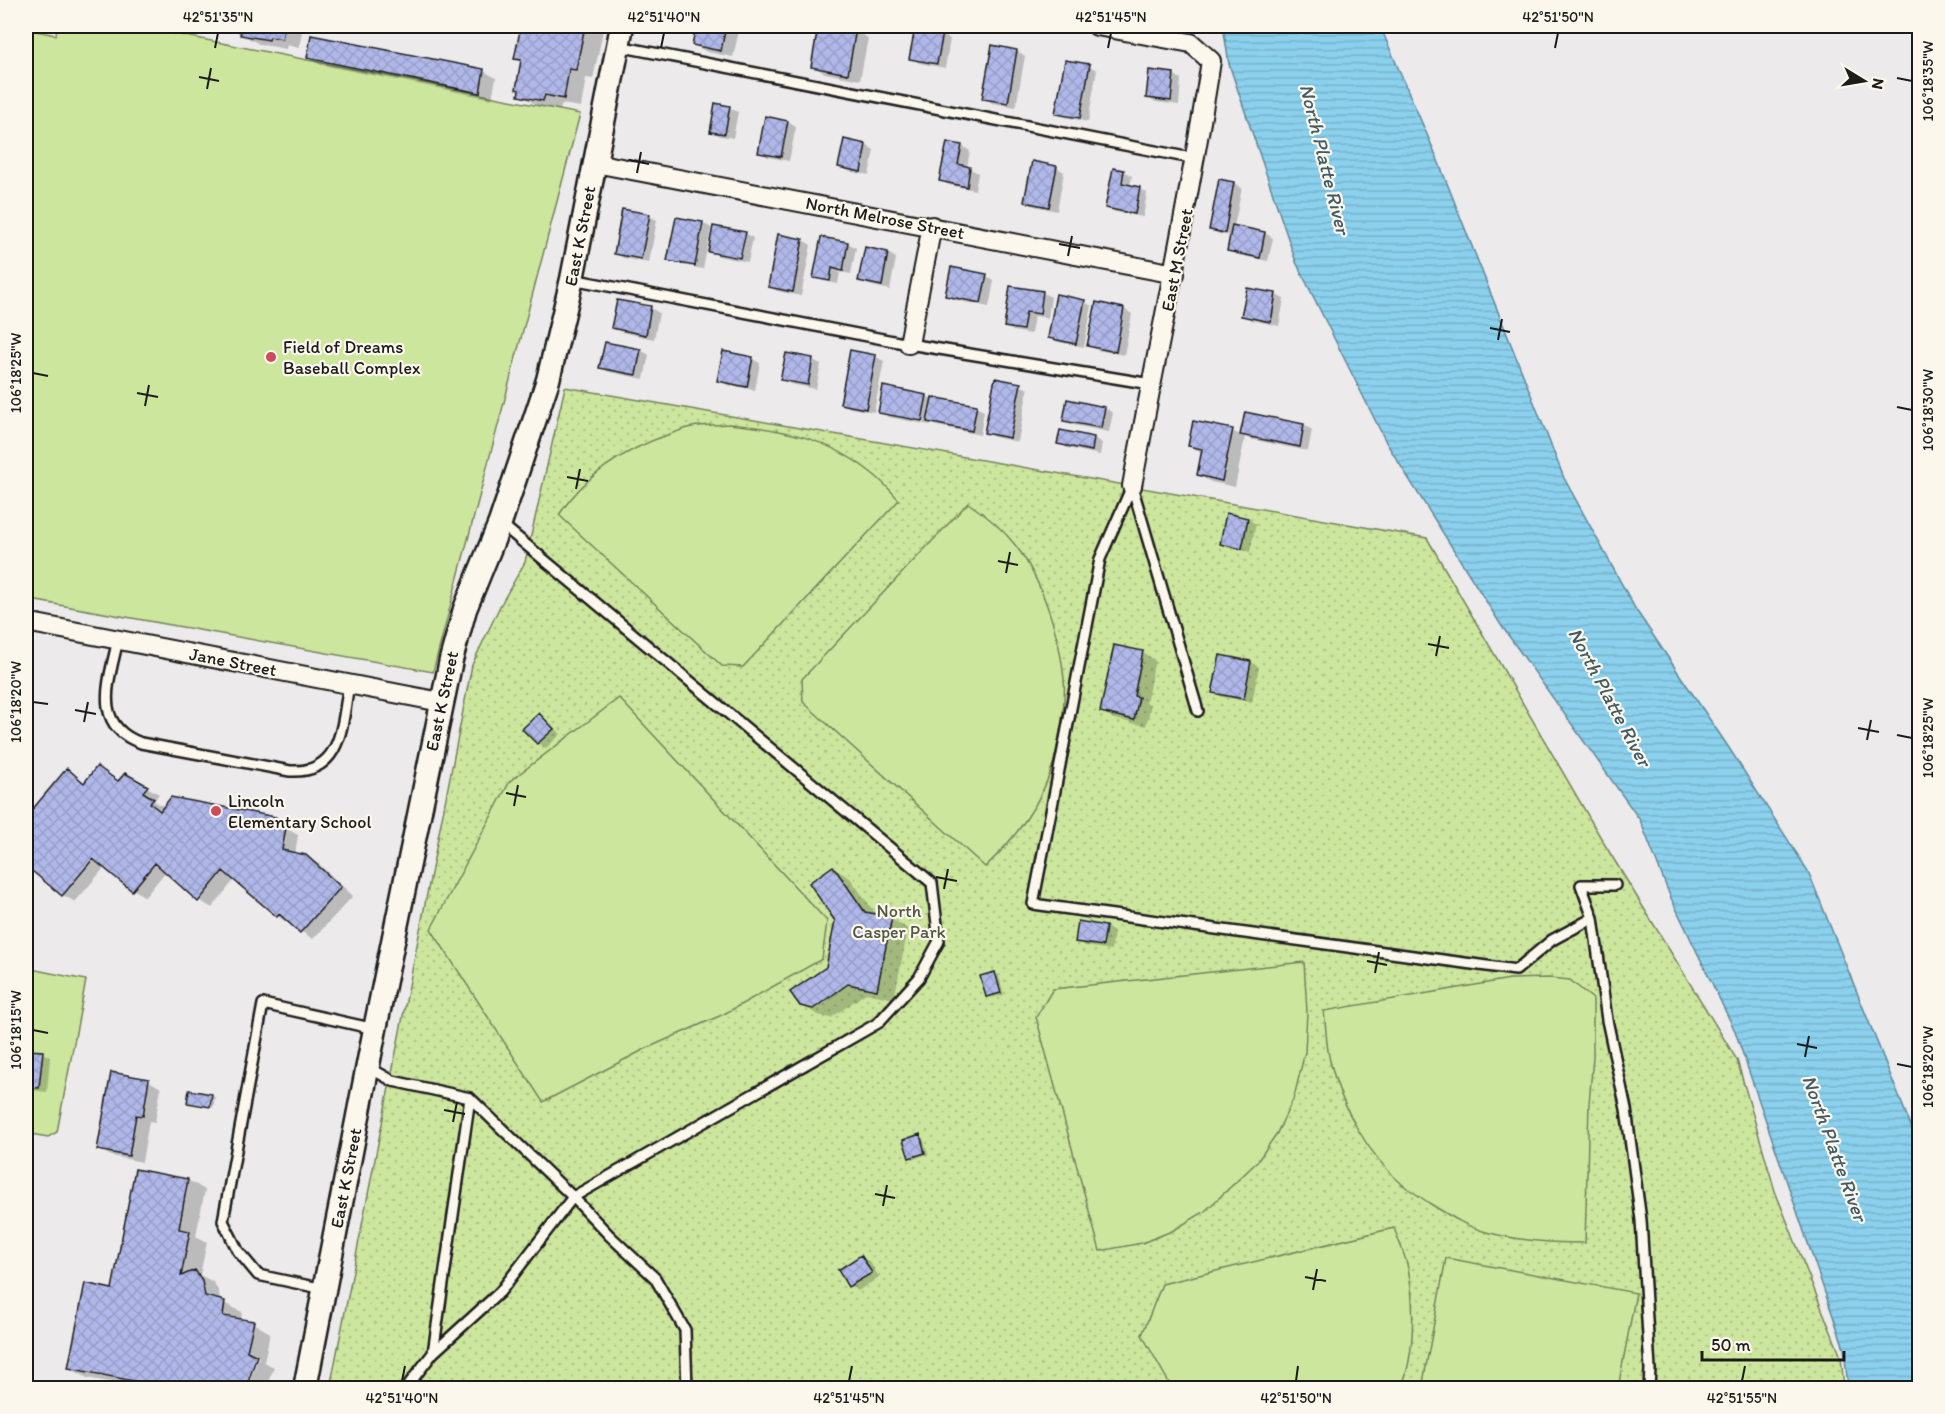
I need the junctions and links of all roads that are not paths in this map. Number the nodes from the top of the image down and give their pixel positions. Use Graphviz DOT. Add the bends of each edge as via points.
graph roads {
  1 [pos="1097,26"];
  2 [pos="620,36"];
  3 [pos="1196,159"];
  4 [pos="595,163"];
  5 [pos="932,226"];
  6 [pos="1175,274"];
  7 [pos="572,279"];
  8 [pos="909,344"];
  9 [pos="1151,384"];
  10 [pos="1132,486"];
  11 [pos="500,523"];
  12 [pos="26,622"];
  13 [pos="118,639"];
  14 [pos="349,684"];
  15 [pos="441,702"];
  16 [pos="1198,711"];
  17 [pos="1615,885"];
  18 [pos="1593,918"];
  19 [pos="375,1029"];
  20 [pos="368,1067"];
  21 [pos="470,1098"];
  22 [pos="573,1197"];
  23 [pos="324,1289"];
  24 [pos="433,1353"];
  25 [pos="305,1389"];
  26 [pos="406,1389"];
  27 [pos="687,1389"];
  28 [pos="1649,1389"];
  1 -- 3 [label="street, East M Street" via="1191,43 1211,61"];
  2 -- 3 [label="lane"];
  2 -- 4 [label="street, East K Street"];
  3 -- 6 [label="street, East M Street"];
  4 -- 5 [label="street, North Melrose Street"];
  4 -- 7 [label="street, East K Street"];
  5 -- 6 [label="street, North Melrose Street"];
  5 -- 8 [label="street"];
  6 -- 9 [label="street, East M Street"];
  7 -- 8 [label="lane"];
  7 -- 11 [label="street, East K Street" via="548,380"];
  8 -- 9 [label="lane"];
  9 -- 10 [label="street, East M Street"];
  10 -- 16 [label="lane"];
  10 -- 18 [label="lane" via="1100,559 1033,904 1516,970 1552,940"];
  11 -- 15 [label="street, East K Street" via="465,609"];
  11 -- 22 [label="lane" via="932,883 939,941 919,978 878,1023"];
  12 -- 13 [label="street, Jane Street"];
  13 -- 14 [label="street, Jane Street"];
  13 -- 14 [label="lane" via="107,693 109,715 121,733 152,745 290,771 311,770 336,748"];
  14 -- 15 [label="street, Jane Street"];
  15 -- 19 [label="street, East K Street"];
  17 -- 18 [label="lane" via="1581,885"];
  18 -- 28 [label="lane" via="1641,1220"];
  19 -- 20 [label="street, East K Street"];
  19 -- 23 [label="lane" via="263,1004 223,1221 238,1251 258,1275"];
  20 -- 21 [label="lane" via="393,1081"];
  20 -- 23 [label="street, East K Street"];
  21 -- 22 [label="lane"];
  21 -- 24 [label="lane"];
  22 -- 24 [label="lane" via="500,1292"];
  22 -- 27 [label="lane" via="655,1278 685,1330"];
  23 -- 25 [label="street, East K Street"];
  24 -- 26 [label="lane"];
}
